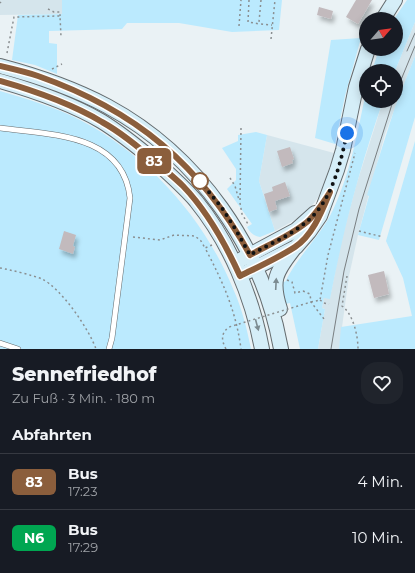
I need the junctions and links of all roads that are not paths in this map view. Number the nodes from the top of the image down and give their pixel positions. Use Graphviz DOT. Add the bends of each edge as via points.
graph roads {
  1 [pos="395,0"];
  2 [pos="387,12"];
  3 [pos="366,56"];
  4 [pos="0,66"];
  5 [pos="0,81"];
  6 [pos="0,128"];
  7 [pos="330,192"];
  8 [pos="296,247"];
  9 [pos="250,255"];
  10 [pos="256,268"];
  11 [pos="237,269"];
  12 [pos="0,343"];
  13 [pos="18,349"];
  14 [pos="109,349"];
  15 [pos="262,349"];
  16 [pos="280,349"];
  17 [pos="289,349"];
  1 -- 2 [label="main road"];
  3 -- 7 [label="main road"];
  4 -- 9 [label="main road" via="37,76 70,89 108,106 145,130 179,158 222,208"];
  5 -- 11 [label="main road" via="85,112 135,144 195,201 218,232"];
  6 -- 14 [label="lane" via="82,141 108,154 120,169 130,198"];
  7 -- 8 [label="main road" via="320,216"];
  7 -- 9 [label="main road" via="307,222"];
  8 -- 10 [label="main road"];
  17 -- 8 [label="main road, one-way" via="276,296 275,280 282,264"];
  9 -- 10 [label="main road"];
  9 -- 11 [label="main road"];
  10 -- 11 [label="main road"];
  10 -- 16 [label="main road" via="273,315"];
  11 -- 15 [label="main road, one-way"];
  12 -- 13 [label="lane"];
}
